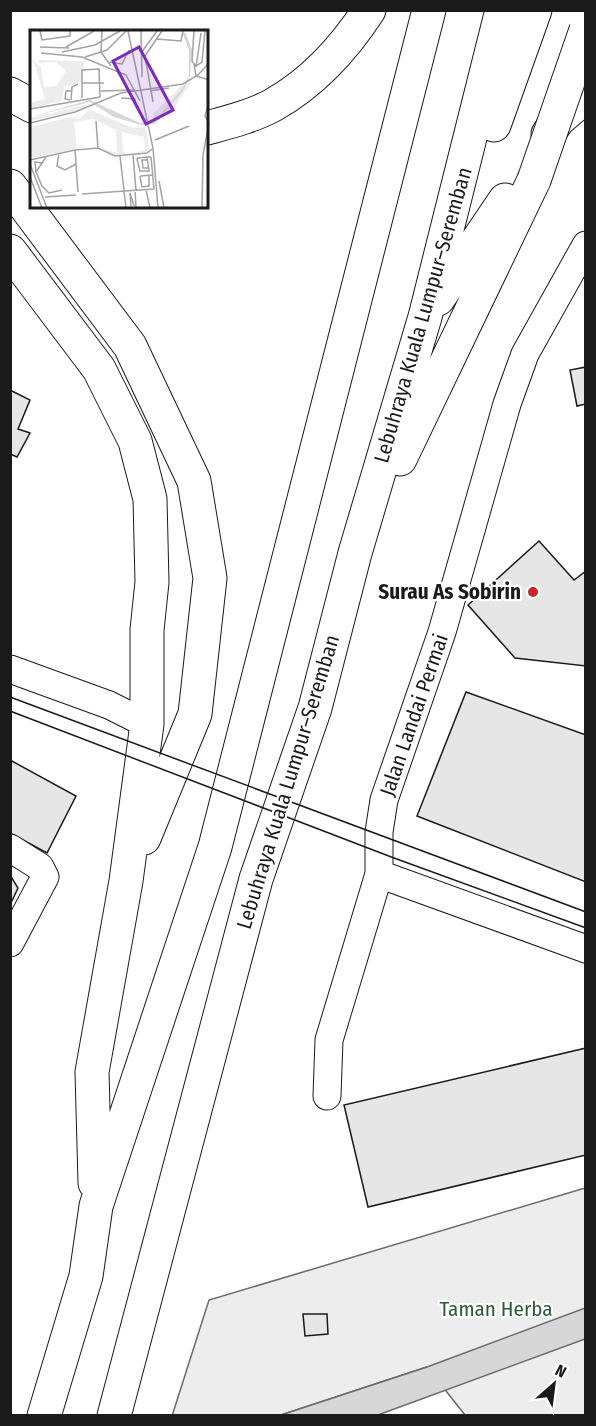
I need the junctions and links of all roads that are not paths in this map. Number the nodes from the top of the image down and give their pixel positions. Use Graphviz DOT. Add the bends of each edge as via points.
graph roads {
  1 [pos="369,10"];
  2 [pos="429,10"];
  3 [pos="502,10"];
  4 [pos="536,10"];
  5 [pos="585,30"];
  6 [pos="10,94"];
  7 [pos="585,96"];
  8 [pos="30,105"];
  9 [pos="208,128"];
  10 [pos="10,186"];
  11 [pos="458,195"];
  12 [pos="585,245"];
  13 [pos="10,251"];
  14 [pos="425,317"];
  15 [pos="355,553"];
  16 [pos="10,669"];
  17 [pos="147,724"];
  18 [pos="10,848"];
  19 [pos="379,874"];
  20 [pos="126,881"];
  21 [pos="10,943"];
  22 [pos="585,949"];
  23 [pos="327,1096"];
  24 [pos="96,1206"];
  25 [pos="44,1416"];
  26 [pos="114,1416"];
  1 -- 9 [label="highway" via="353,35 300,86 273,105"];
  2 -- 24 [label="highway" via="214,847"];
  3 -- 11 [label="highway, Lebuhraya Kuala Lumpur–Seremban"];
  4 -- 11 [label="highway" via="488,145"];
  5 -- 15 [label="highway, bridge" via="534,180"];
  6 -- 8 [label="highway"];
  7 -- 14 [label="highway" via="558,120"];
  10 -- 20 [label="highway" via="130,346 194,481 210,578 195,714"];
  11 -- 14 [label="highway, Lebuhraya Kuala Lumpur–Seremban"];
  12 -- 19 [label="street, Jalan Landai Permai" via="525,354 507,404 442,632 384,800"];
  13 -- 17 [label="highway" via="99,369 135,441 150,499 152,582 147,630"];
  14 -- 15 [label="highway, Lebuhraya Kuala Lumpur–Seremban"];
  15 -- 26 [label="highway, Lebuhraya Kuala Lumpur–Seremban" via="315,708 256,879"];
  16 -- 17 [label="street" via="109,705"];
  17 -- 20 [label="highway"];
  18 -- 21 [label="street" via="40,867 45,877"];
  19 -- 22 [label="street"];
  19 -- 23 [label="street, Jalan Landai Permai" via="329,1040"];
  20 -- 24 [label="highway" via="92,1072"];
  24 -- 25 [label="highway" via="86,1276"];
}
